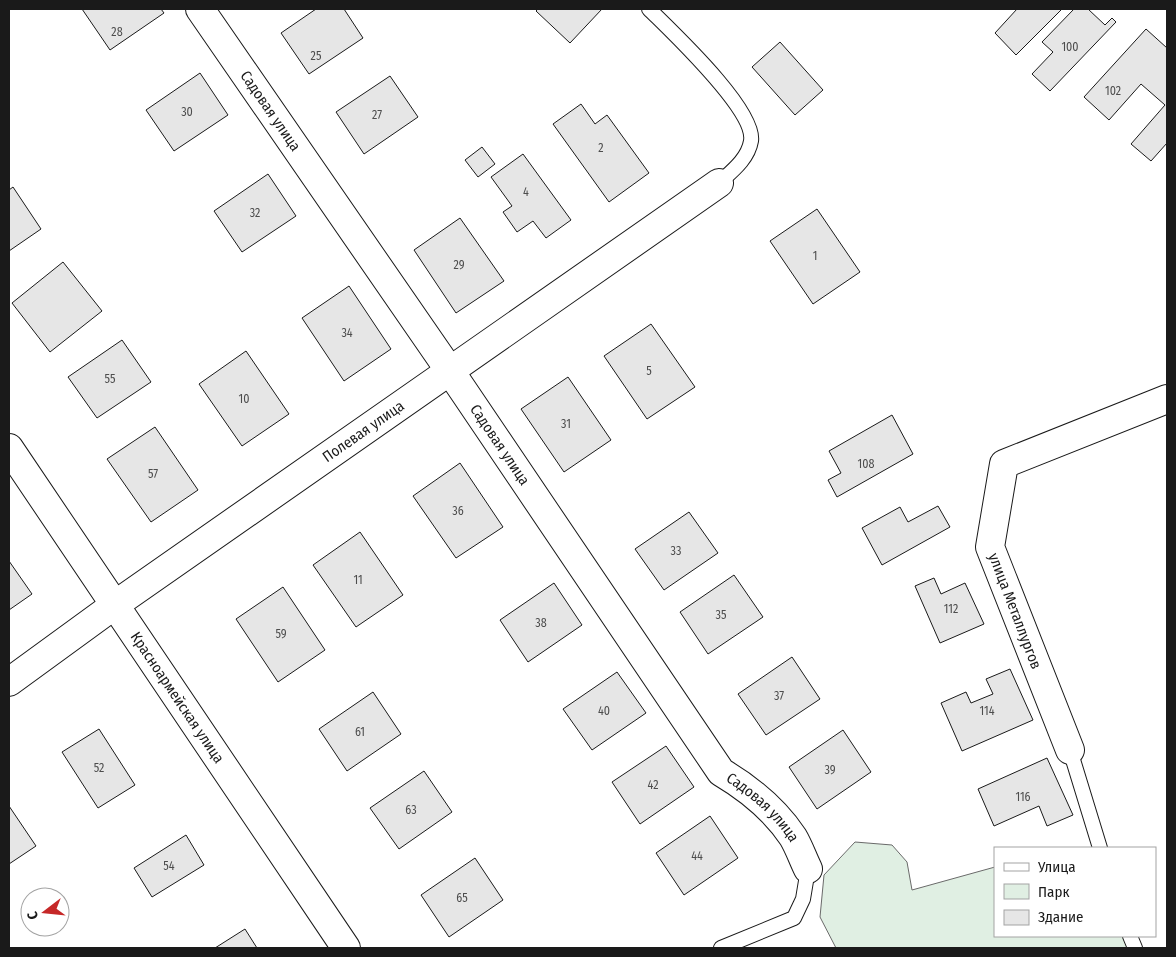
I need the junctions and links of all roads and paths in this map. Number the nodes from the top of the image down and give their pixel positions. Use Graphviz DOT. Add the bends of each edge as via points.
graph roads {
  1 [pos="200,9"];
  2 [pos="649,9"];
  3 [pos="719,182"];
  4 [pos="450,371"];
  5 [pos="1167,399"];
  6 [pos="9,448"];
  7 [pos="116,604"];
  8 [pos="9,682"];
  9 [pos="1070,750"];
  10 [pos="1100,847"];
  11 [pos="808,869"];
  12 [pos="346,948"];
  13 [pos="721,948"];
  1 -- 4 [label="street, Садовая улица"];
  2 -- 3 [label="lane" via="700,59 744,114 752,140 743,160"];
  3 -- 4 [label="street, Полевая улица"];
  4 -- 7 [label="street, Полевая улица"];
  4 -- 11 [label="street, Садовая улица" via="721,772 740,783 772,812 794,838"];
  5 -- 9 [label="street, улица Металлургов" via="1004,464 990,547"];
  6 -- 7 [label="street, Красноармейская улица"];
  7 -- 8 [label="street, Полевая улица"];
  7 -- 12 [label="street, Красноармейская улица"];
  9 -- 10 [label="lane"];
  11 -- 13 [label="lane" via="803,899 794,918"];
}
